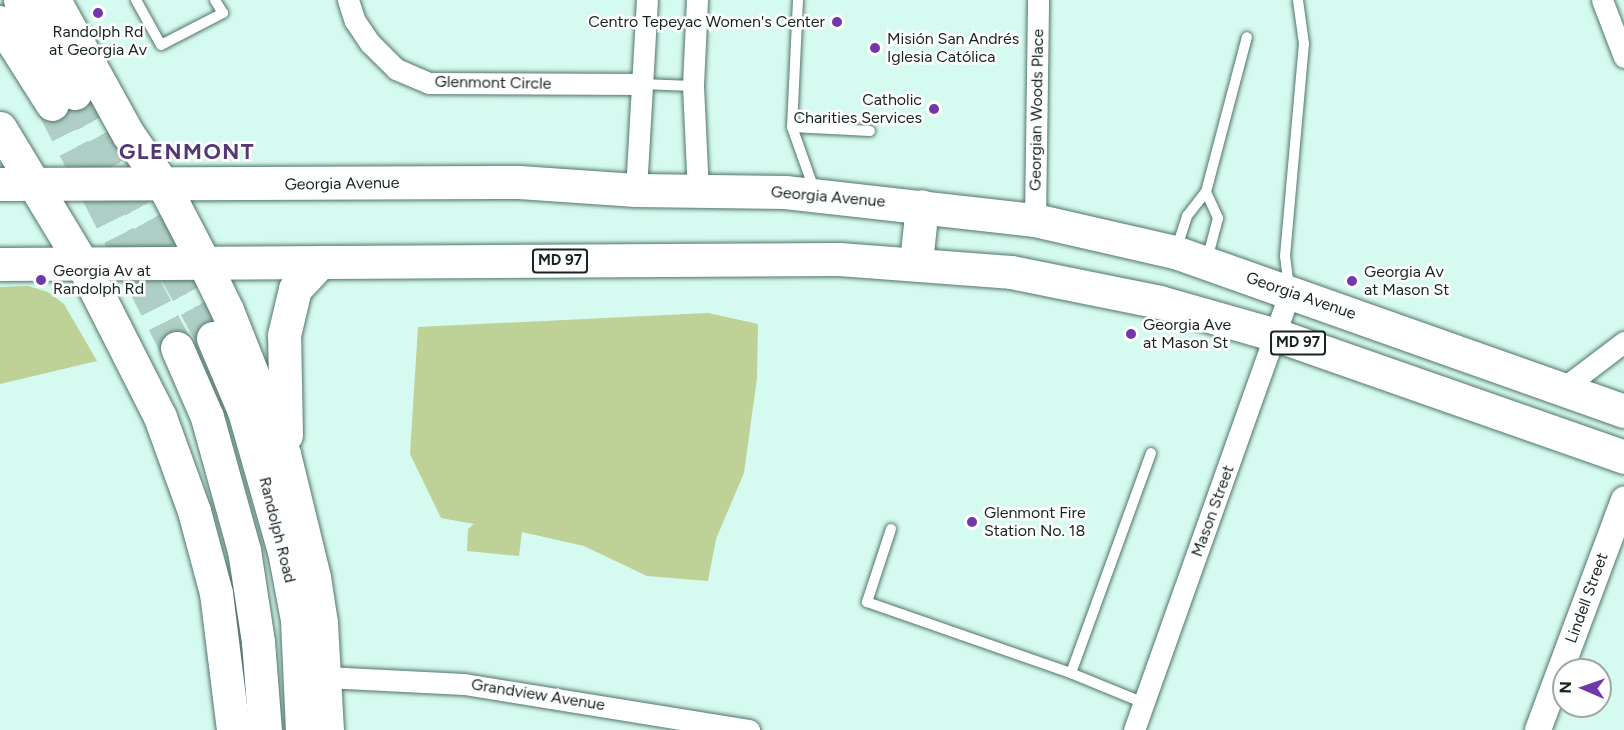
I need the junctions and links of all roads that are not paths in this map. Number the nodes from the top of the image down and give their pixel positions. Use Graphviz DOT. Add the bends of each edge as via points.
graph roads {
  1 [pos="20,0"];
  2 [pos="54,0"];
  3 [pos="136,0"];
  4 [pos="215,0"];
  5 [pos="348,0"];
  6 [pos="647,0"];
  7 [pos="697,0"];
  8 [pos="798,0"];
  9 [pos="1038,0"];
  10 [pos="1298,0"];
  11 [pos="1602,0"];
  12 [pos="0,22"];
  13 [pos="1247,37"];
  14 [pos="1624,57"];
  15 [pos="641,84"];
  16 [pos="693,86"];
  17 [pos="792,127"];
  18 [pos="0,128"];
  19 [pos="870,131"];
  20 [pos="0,184"];
  21 [pos="34,184"];
  22 [pos="164,186"];
  23 [pos="636,190"];
  24 [pos="698,191"];
  25 [pos="1206,192"];
  26 [pos="816,195"];
  27 [pos="922,206"];
  28 [pos="1035,220"];
  29 [pos="1175,252"];
  30 [pos="320,262"];
  31 [pos="916,262"];
  32 [pos="204,263"];
  33 [pos="1206,263"];
  34 [pos="0,264"];
  35 [pos="83,265"];
  36 [pos="1290,291"];
  37 [pos="1276,335"];
  38 [pos="213,338"];
  39 [pos="1624,342"];
  40 [pos="177,348"];
  41 [pos="1562,388"];
  42 [pos="1624,411"];
  43 [pos="1151,453"];
  44 [pos="1624,457"];
  45 [pos="287,467"];
  46 [pos="1624,500"];
  47 [pos="891,529"];
  48 [pos="1071,673"];
  49 [pos="325,677"];
  50 [pos="1144,703"];
  51 [pos="233,730"];
  52 [pos="265,730"];
  53 [pos="302,730"];
  54 [pos="327,730"];
  55 [pos="749,730"];
  56 [pos="1134,730"];
  57 [pos="1538,730"];
  1 -- 12 [label="main road" via="63,99"];
  2 -- 22 [label="main road" via="128,134"];
  3 -- 4 [label="lane" via="161,45 223,13"];
  5 -- 15 [label="street, Glenmont Circle" via="355,21 370,43 396,69 429,83"];
  6 -- 15 [label="street"];
  7 -- 16 [label="street"];
  8 -- 17 [label="lane"];
  9 -- 28 [label="street, Georgian Woods Place"];
  10 -- 36 [label="lane" via="1304,44 1285,256"];
  11 -- 14 [label="street"];
  13 -- 25 [label="lane"];
  15 -- 16 [label="lane"];
  15 -- 23 [label="street"];
  16 -- 24 [label="street"];
  17 -- 19 [label="lane"];
  17 -- 26 [label="lane"];
  18 -- 21 [label="main road"];
  20 -- 21 [label="main road, Georgia Avenue"];
  21 -- 22 [label="main road, Georgia Avenue"];
  21 -- 35 [label="main road"];
  22 -- 23 [label="main road, Georgia Avenue" via="519,182"];
  22 -- 32 [label="main road"];
  23 -- 24 [label="main road, Georgia Avenue"];
  24 -- 26 [label="main road, Georgia Avenue"];
  25 -- 29 [label="lane" via="1187,216"];
  25 -- 33 [label="lane" via="1218,218"];
  26 -- 27 [label="main road, Georgia Avenue"];
  27 -- 28 [label="main road, Georgia Avenue"];
  27 -- 31 [label="main road"];
  28 -- 29 [label="main road, Georgia Avenue"];
  29 -- 33 [label="main road, Georgia Avenue"];
  30 -- 31 [label="main road, MD 97"];
  30 -- 32 [label="main road, MD 97"];
  30 -- 45 [label="main road" via="295,289 284,335"];
  31 -- 37 [label="main road, MD 97" via="1088,285"];
  32 -- 35 [label="main road, MD 97"];
  32 -- 45 [label="main road" via="227,310"];
  33 -- 36 [label="main road, Georgia Avenue"];
  34 -- 35 [label="main road, MD 97"];
  35 -- 51 [label="main road" via="160,417 194,511 216,593"];
  36 -- 37 [label="street, Mason Street"];
  36 -- 41 [label="main road, Georgia Avenue"];
  37 -- 44 [label="main road, MD 97"];
  37 -- 50 [label="street, Mason Street"];
  38 -- 53 [label="main road, Randolph Road" via="244,411 284,551 297,620"];
  39 -- 41 [label="street"];
  40 -- 52 [label="main road" via="215,440 244,550 258,642"];
  41 -- 42 [label="main road, Georgia Avenue"];
  43 -- 48 [label="lane"];
  45 -- 49 [label="main road" via="314,577"];
  46 -- 57 [label="street, Lindell Street"];
  47 -- 48 [label="lane" via="867,602"];
  48 -- 50 [label="lane"];
  49 -- 54 [label="main road"];
  49 -- 55 [label="street, Grandview Avenue" via="464,684"];
  50 -- 56 [label="street, Mason Street"];
}
